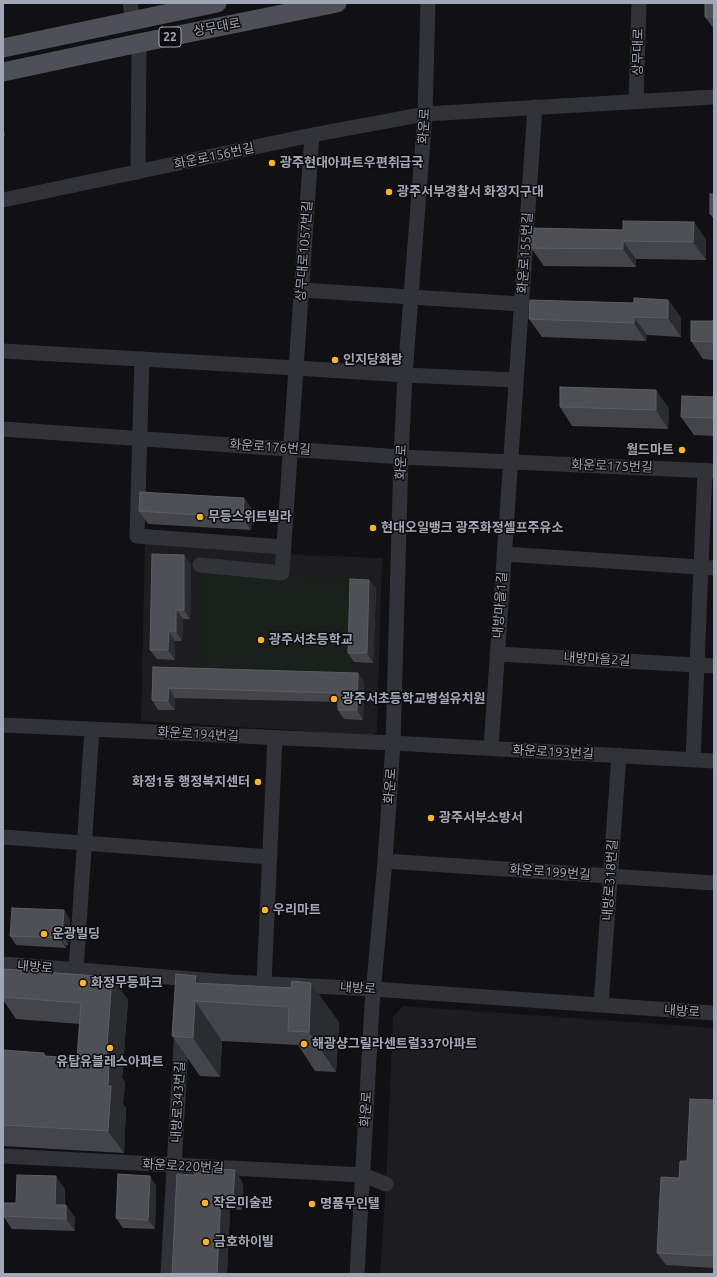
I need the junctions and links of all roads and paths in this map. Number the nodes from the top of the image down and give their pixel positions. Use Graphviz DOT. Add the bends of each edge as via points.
graph roads {
  1 [pos="217,3"];
  2 [pos="337,3"];
  3 [pos="428,3"];
  4 [pos="639,3"];
  5 [pos="131,12"];
  6 [pos="139,43"];
  7 [pos="3,48"];
  8 [pos="3,72"];
  9 [pos="714,97"];
  10 [pos="636,101"];
  11 [pos="535,107"];
  12 [pos="424,114"];
  13 [pos="312,135"];
  14 [pos="138,172"];
  15 [pos="3,200"];
  16 [pos="301,290"];
  17 [pos="412,297"];
  18 [pos="521,304"];
  19 [pos="3,351"];
  20 [pos="142,359"];
  21 [pos="296,368"];
  22 [pos="405,375"];
  23 [pos="515,380"];
  24 [pos="3,429"];
  25 [pos="139,438"];
  26 [pos="291,449"];
  27 [pos="401,456"];
  28 [pos="510,462"];
  29 [pos="710,471"];
  30 [pos="283,550"];
  31 [pos="504,554"];
  32 [pos="200,565"];
  33 [pos="708,568"];
  34 [pos="497,654"];
  35 [pos="698,665"];
  36 [pos="714,666"];
  37 [pos="3,724"];
  38 [pos="92,729"];
  39 [pos="275,738"];
  40 [pos="393,743"];
  41 [pos="491,748"];
  42 [pos="619,755"];
  43 [pos="693,760"];
  44 [pos="714,761"];
  45 [pos="3,837"];
  46 [pos="85,843"];
  47 [pos="270,857"];
  48 [pos="385,861"];
  49 [pos="610,875"];
  50 [pos="714,883"];
  51 [pos="4,964"];
  52 [pos="76,970"];
  53 [pos="4,980"];
  54 [pos="264,983"];
  55 [pos="374,989"];
  56 [pos="601,1005"];
  57 [pos="714,1013"];
  58 [pos="182,1016"];
  59 [pos="3,1156"];
  60 [pos="174,1166"];
  61 [pos="362,1175"];
  62 [pos="386,1184"];
  63 [pos="168,1274"];
  64 [pos="357,1274"];
  1 -- 5 [label="main road, 상무대로 / 22"];
  2 -- 6 [label="main road, 상무대로 / 22"];
  3 -- 12 [label="street, 화운로"];
  4 -- 10 [label="street, 상무대로"];
  5 -- 7 [label="main road, 상무대로 / 22"];
  6 -- 8 [label="main road, 상무대로 / 22"];
  6 -- 14 [label="street"];
  9 -- 10 [label="street"];
  10 -- 11 [label="street"];
  11 -- 12 [label="street"];
  11 -- 18 [label="street, 화운로155번길"];
  12 -- 13 [label="street, 화운로156번길"];
  12 -- 17 [label="street, 화운로"];
  13 -- 14 [label="street, 화운로156번길"];
  13 -- 16 [label="street, 상무대로1057번길"];
  14 -- 15 [label="street, 화운로156번길"];
  16 -- 17 [label="street"];
  16 -- 21 [label="street, 상무대로1057번길"];
  17 -- 18 [label="street"];
  17 -- 22 [label="street, 화운로"];
  18 -- 23 [label="street"];
  19 -- 20 [label="street"];
  20 -- 21 [label="street"];
  20 -- 25 [label="street"];
  21 -- 22 [label="street"];
  21 -- 26 [label="street, 상무대로1057번길"];
  22 -- 23 [label="street"];
  22 -- 27 [label="street, 화운로"];
  23 -- 28 [label="street"];
  24 -- 25 [label="street, 화운로176번길"];
  25 -- 26 [label="street, 화운로176번길"];
  25 -- 30 [label="street" via="137,536"];
  26 -- 27 [label="street, 화운로176번길"];
  26 -- 30 [label="street, 상무대로1057번길"];
  27 -- 28 [label="street, 화운로175번길"];
  27 -- 40 [label="street, 화운로"];
  28 -- 29 [label="street, 화운로175번길"];
  28 -- 31 [label="street, 내방마을1길"];
  29 -- 33 [label="street"];
  30 -- 32 [label="street, 상무대로1057번길" via="282,572"];
  31 -- 33 [label="street"];
  31 -- 34 [label="street, 내방마을1길"];
  33 -- 35 [label="street"];
  34 -- 35 [label="street, 내방마을2길"];
  34 -- 41 [label="street, 내방마을1길"];
  35 -- 36 [label="street, 내방마을2길"];
  35 -- 43 [label="street"];
  37 -- 38 [label="street, 화운로194번길"];
  38 -- 39 [label="street, 화운로194번길"];
  38 -- 46 [label="street"];
  39 -- 40 [label="street, 화운로194번길"];
  39 -- 47 [label="street"];
  40 -- 41 [label="street, 화운로193번길"];
  40 -- 48 [label="street, 화운로"];
  41 -- 42 [label="street, 화운로193번길"];
  42 -- 43 [label="street, 화운로193번길"];
  42 -- 49 [label="street, 내방로318번길"];
  43 -- 44 [label="street, 화운로193번길"];
  45 -- 46 [label="street"];
  46 -- 47 [label="street"];
  46 -- 52 [label="street"];
  47 -- 54 [label="street"];
  48 -- 49 [label="street, 화운로199번길"];
  48 -- 55 [label="street, 화운로"];
  49 -- 50 [label="street, 화운로199번길"];
  49 -- 56 [label="street, 내방로318번길"];
  51 -- 52 [label="street, 내방로"];
  51 -- 53 [label="street"];
  52 -- 54 [label="street, 내방로" via="184,985"];
  54 -- 55 [label="street, 내방로"];
  55 -- 56 [label="street, 내방로"];
  55 -- 61 [label="street, 화운로"];
  56 -- 57 [label="street, 내방로"];
  58 -- 60 [label="street, 내방로343번길"];
  59 -- 60 [label="street, 화운로220번길"];
  60 -- 61 [label="street, 화운로220번길"];
  60 -- 63 [label="street, 내방로343번길"];
  61 -- 62 [label="street, 화운로220번길"];
  61 -- 64 [label="street, 화운로"];
}
